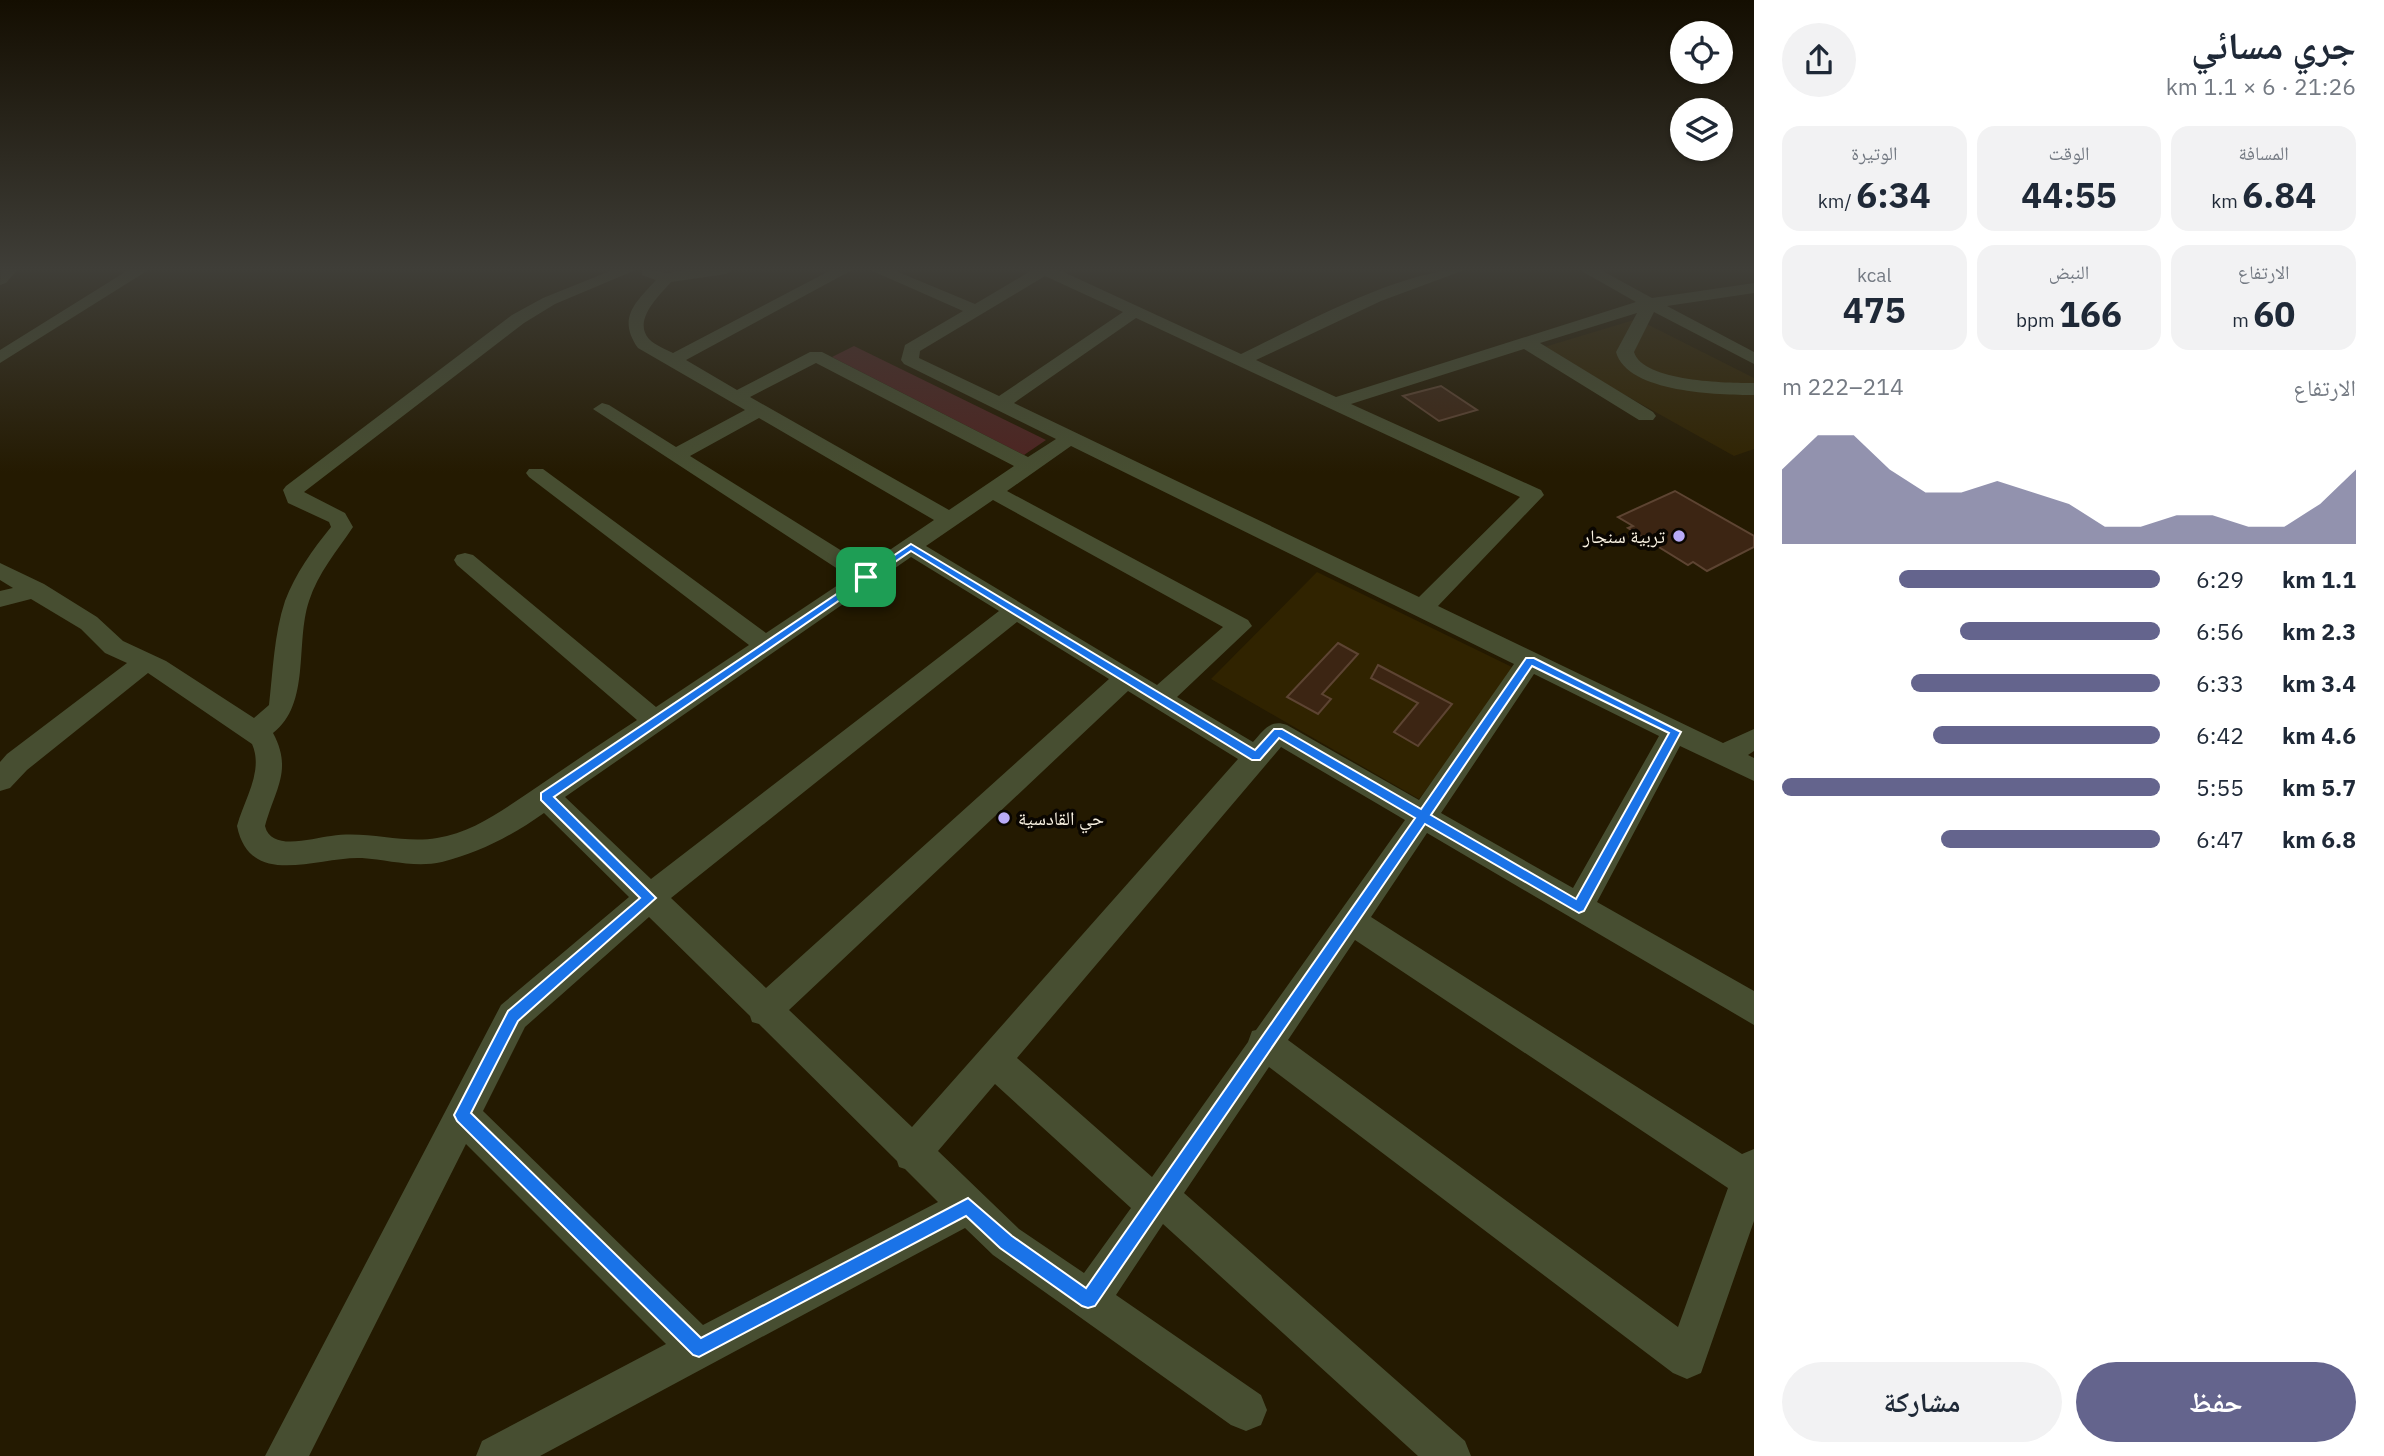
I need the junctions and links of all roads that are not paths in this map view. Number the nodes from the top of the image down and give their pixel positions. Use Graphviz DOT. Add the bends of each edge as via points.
graph roads {
  1 [pos="20,337"];
  2 [pos="30,337"];
  3 [pos="493,337"];
  4 [pos="636,337"];
  5 [pos="717,337"];
  6 [pos="931,337"];
  7 [pos="1097,337"];
  8 [pos="1192,337"];
  9 [pos="1291,337"];
  10 [pos="1542,337"];
  11 [pos="1634,337"];
  12 [pos="1716,337"];
  13 [pos="1729,337"];
  14 [pos="1526,342"];
  15 [pos="0,345"];
  16 [pos="1754,349"];
  17 [pos="0,358"];
  18 [pos="1754,359"];
  19 [pos="673,360"];
  20 [pos="1242,360"];
  21 [pos="1754,389"];
  22 [pos="737,397"];
  23 [pos="1335,403"];
  24 [pos="1000,404"];
  25 [pos="602,409"];
  26 [pos="760,410"];
  27 [pos="1646,416"];
  28 [pos="1070,438"];
  29 [pos="675,456"];
  30 [pos="1029,466"];
  31 [pos="536,473"];
  32 [pos="991,491"];
  33 [pos="950,520"];
  34 [pos="911,547"];
  35 [pos="465,560"];
  36 [pos="0,570"];
  37 [pos="866,577"];
  38 [pos="36,590"];
  39 [pos="0,599"];
  40 [pos="1421,609"];
  41 [pos="1015,611"];
  42 [pos="766,645"];
  43 [pos="147,661"];
  44 [pos="1530,661"];
  45 [pos="1126,678"];
  46 [pos="1159,698"];
  47 [pos="656,720"];
  48 [pos="256,731"];
  49 [pos="1675,732"];
  50 [pos="1754,739"];
  51 [pos="1724,755"];
  52 [pos="1256,757"];
  53 [pos="1754,770"];
  54 [pos="0,780"];
  55 [pos="545,796"];
  56 [pos="1423,817"];
  57 [pos="649,898"];
  58 [pos="1579,907"];
  59 [pos="1350,920"];
  60 [pos="1754,1009"];
  61 [pos="764,1011"];
  62 [pos="1264,1043"];
  63 [pos="993,1060"];
  64 [pos="462,1115"];
  65 [pos="912,1154"];
  66 [pos="1752,1173"];
  67 [pos="1156,1199"];
  68 [pos="968,1206"];
  69 [pos="1088,1300"];
  70 [pos="699,1349"];
  71 [pos="1246,1410"];
  72 [pos="286,1456"];
  73 [pos="497,1456"];
  74 [pos="1450,1456"];
  1 -- 15 [label="street"];
  2 -- 17 [label="street"];
  3 -- 48 [label="street" via="293,490 295,498 337,519 342,527 317,560 297,601 282,706"];
  4 -- 19 [label="street"];
  5 -- 19 [label="street"];
  6 -- 24 [label="street" via="911,349 910,360"];
  7 -- 24 [label="street"];
  8 -- 20 [label="street"];
  9 -- 20 [label="street"];
  10 -- 14 [label="street"];
  11 -- 21 [label="street" via="1625,352 1629,362 1662,380 1684,387"];
  12 -- 18 [label="street"];
  13 -- 16 [label="street"];
  14 -- 23 [label="street"];
  14 -- 27 [label="street"];
  19 -- 22 [label="street"];
  20 -- 23 [label="street"];
  22 -- 26 [label="street"];
  22 -- 30 [label="street" via="816,356"];
  23 -- 40 [label="street" via="1534,495"];
  24 -- 28 [label="street"];
  25 -- 29 [label="street"];
  26 -- 29 [label="street"];
  26 -- 33 [label="street"];
  28 -- 30 [label="street"];
  28 -- 40 [label="street"];
  29 -- 37 [label="street"];
  30 -- 32 [label="street"];
  31 -- 42 [label="street"];
  32 -- 33 [label="street"];
  32 -- 46 [label="street" via="1240,626"];
  33 -- 34 [label="street"];
  34 -- 37 [label="street"];
  34 -- 41 [label="street"];
  35 -- 47 [label="street"];
  36 -- 38 [label="street"];
  37 -- 42 [label="street"];
  38 -- 39 [label="street"];
  38 -- 43 [label="street" via="89,623 114,647"];
  40 -- 44 [label="street"];
  41 -- 45 [label="street"];
  41 -- 57 [label="street"];
  42 -- 47 [label="street"];
  43 -- 48 [label="street"];
  43 -- 54 [label="street"];
  44 -- 49 [label="street"];
  44 -- 56 [label="street"];
  45 -- 46 [label="street"];
  45 -- 61 [label="street"];
  46 -- 52 [label="street"];
  47 -- 55 [label="street"];
  48 -- 55 [label="street" via="267,744 271,760 252,835 262,848 278,853 350,846 403,853 442,849 501,827"];
  49 -- 51 [label="street"];
  49 -- 58 [label="street"];
  50 -- 51 [label="street"];
  51 -- 53 [label="street"];
  52 -- 56 [label="street" via="1278,732"];
  52 -- 63 [label="street"];
  55 -- 57 [label="street"];
  56 -- 58 [label="street"];
  56 -- 59 [label="street"];
  57 -- 61 [label="street"];
  57 -- 64 [label="street" via="513,1016"];
  58 -- 60 [label="street"];
  59 -- 62 [label="street"];
  59 -- 66 [label="street"];
  61 -- 65 [label="street"];
  62 -- 66 [label="street" via="1687,1359"];
  62 -- 67 [label="street"];
  63 -- 65 [label="street"];
  63 -- 67 [label="street"];
  64 -- 70 [label="street"];
  64 -- 72 [label="street"];
  65 -- 68 [label="street"];
  67 -- 69 [label="street"];
  67 -- 74 [label="street"];
  68 -- 69 [label="street" via="1006,1242"];
  68 -- 70 [label="street"];
  69 -- 71 [label="street"];
  70 -- 73 [label="street"];
}
